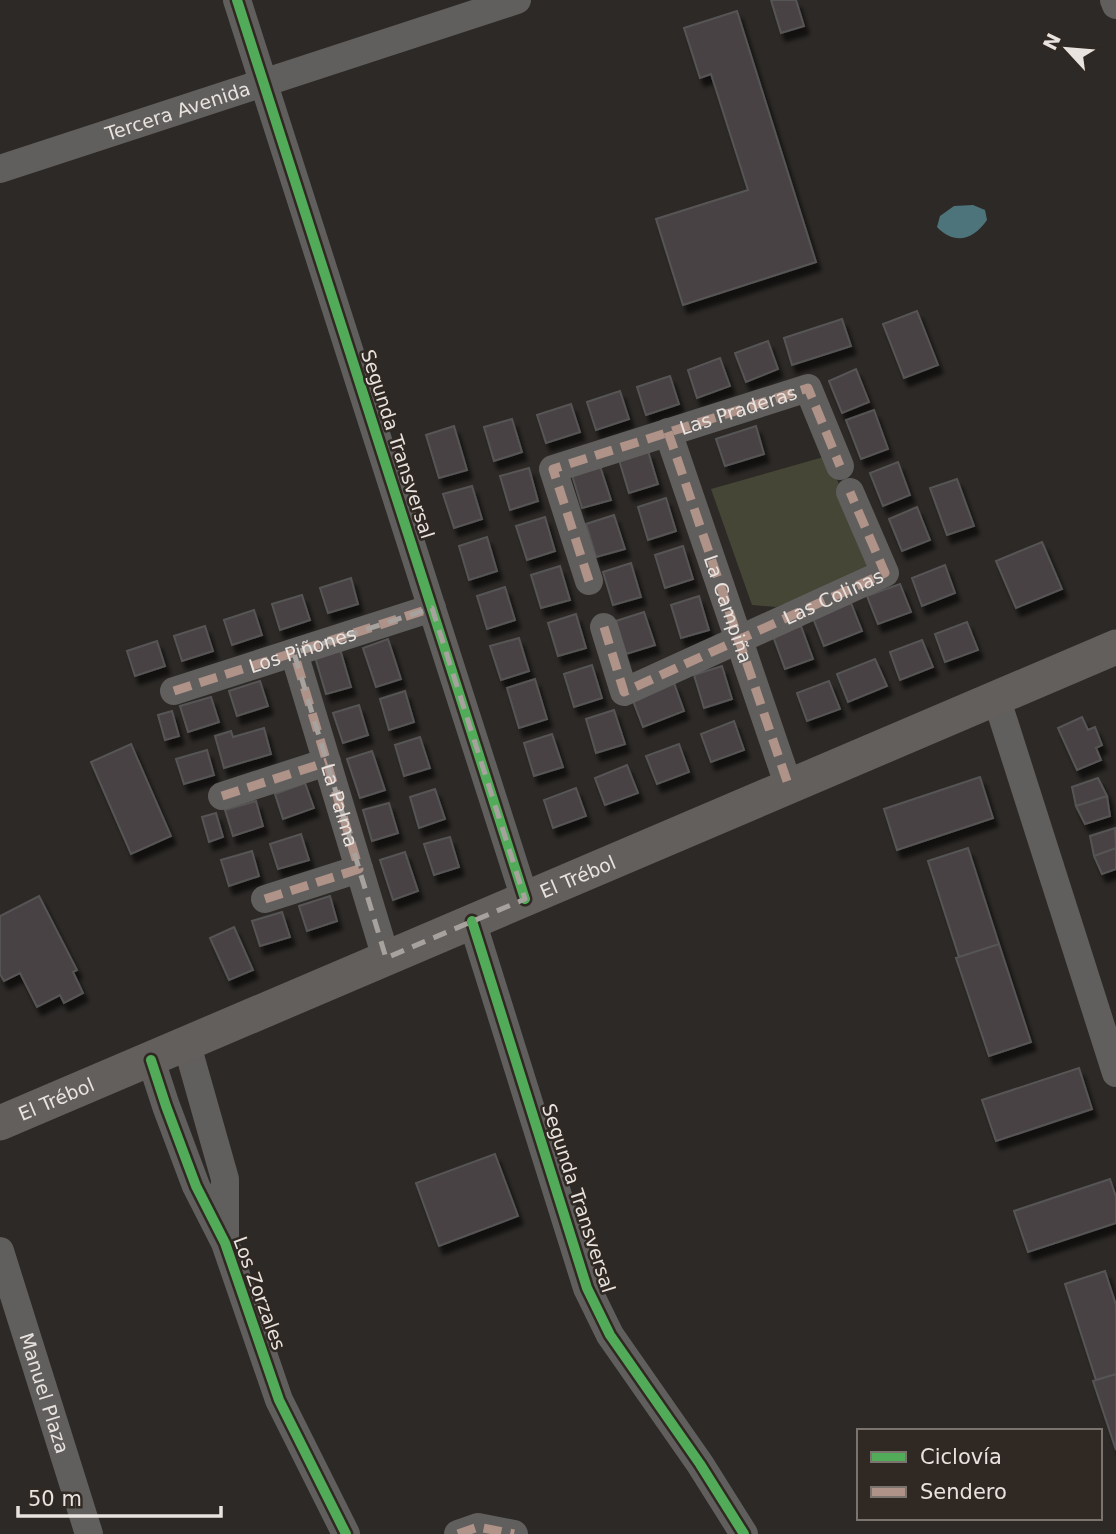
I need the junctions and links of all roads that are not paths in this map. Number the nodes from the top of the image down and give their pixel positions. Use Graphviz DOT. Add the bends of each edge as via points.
graph roads {
  1 [pos="237,0"];
  2 [pos="517,0"];
  3 [pos="1114,0"];
  4 [pos="1116,5"];
  5 [pos="263,83"];
  6 [pos="0,169"];
  7 [pos="668,432"];
  8 [pos="845,479"];
  9 [pos="589,581"];
  10 [pos="432,608"];
  11 [pos="604,626"];
  12 [pos="739,640"];
  13 [pos="1116,647"];
  14 [pos="294,653"];
  15 [pos="174,691"];
  16 [pos="996,697"];
  17 [pos="327,762"];
  18 [pos="789,787"];
  19 [pos="222,796"];
  20 [pos="359,869"];
  21 [pos="265,899"];
  22 [pos="525,899"];
  23 [pos="472,921"];
  24 [pos="386,958"];
  25 [pos="187,1045"];
  26 [pos="152,1060"];
  27 [pos="1116,1073"];
  28 [pos="0,1123"];
  29 [pos="225,1243"];
  30 [pos="0,1251"];
  31 [pos="89,1534"];
  32 [pos="346,1534"];
  33 [pos="458,1534"];
  34 [pos="514,1534"];
  35 [pos="744,1534"];
  1 -- 5 [label="street, Segunda Transversal"];
  2 -- 5 [label="street, Tercera Avenida"];
  3 -- 4 [label="street"];
  5 -- 6 [label="street, Tercera Avenida"];
  5 -- 10 [label="street, Segunda Transversal"];
  7 -- 8 [label="street, Las Praderas" via="808,388"];
  7 -- 9 [label="street" via="553,469"];
  7 -- 12 [label="street, La Campiña"];
  8 -- 12 [label="street, Las Colinas" via="884,573"];
  10 -- 14 [label="street, Los Piñones"];
  10 -- 22 [label="street, Segunda Transversal"];
  11 -- 12 [label="street" via="624,692"];
  12 -- 18 [label="street, La Campiña"];
  13 -- 16 [label="main road, El Trébol"];
  14 -- 15 [label="street, Los Piñones"];
  14 -- 17 [label="street, La Palma"];
  16 -- 18 [label="main road, El Trébol"];
  16 -- 27 [label="street"];
  17 -- 19 [label="street"];
  17 -- 20 [label="street, La Palma"];
  18 -- 22 [label="main road, El Trébol"];
  20 -- 21 [label="street"];
  20 -- 24 [label="street, La Palma"];
  22 -- 23 [label="main road, El Trébol"];
  23 -- 24 [label="main road, El Trébol"];
  23 -- 35 [label="street, Segunda Transversal" via="598,1315"];
  24 -- 25 [label="main road, El Trébol"];
  25 -- 26 [label="main road, El Trébol"];
  25 -- 29 [label="street, Los Zorzales" via="225,1179"];
  26 -- 28 [label="main road, El Trébol"];
  26 -- 29 [label="street, Los Zorzales" via="196,1186"];
  29 -- 32 [label="street, Los Zorzales" via="279,1399"];
  30 -- 31 [label="street, Manuel Plaza"];
  33 -- 34 [label="street" via="478,1527"];
}
